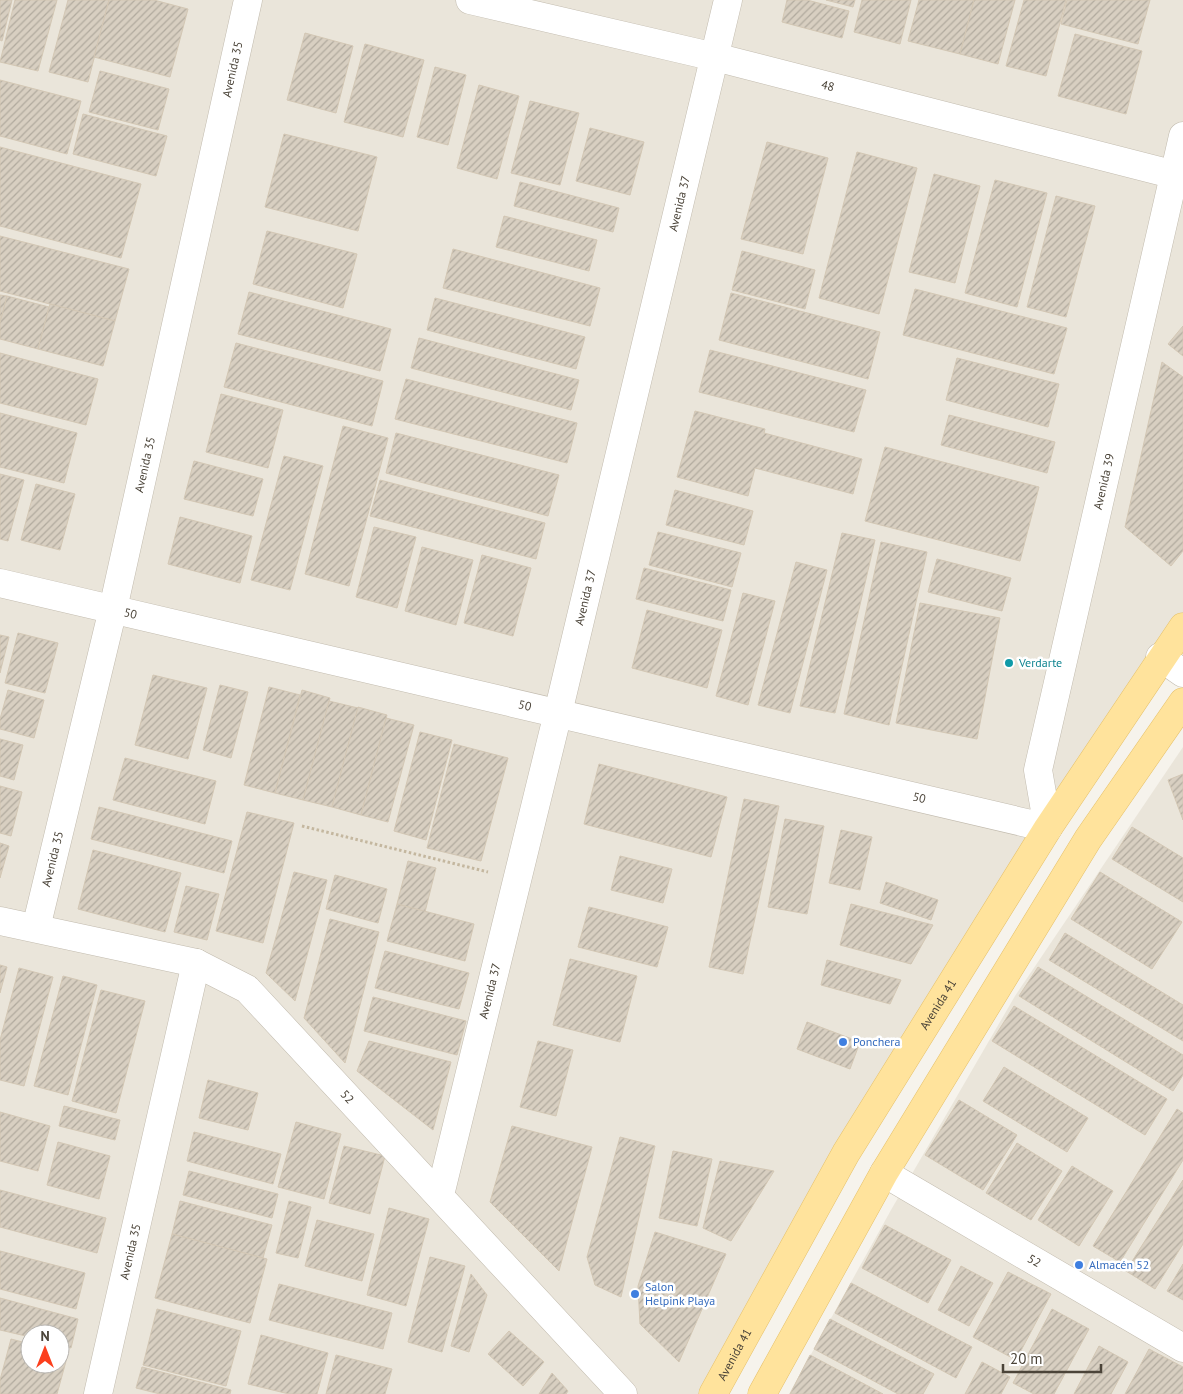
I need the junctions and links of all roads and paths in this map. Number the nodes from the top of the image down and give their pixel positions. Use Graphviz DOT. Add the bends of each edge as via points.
graph roads {
  1 [pos="248,0"];
  2 [pos="470,0"];
  3 [pos="728,0"];
  4 [pos="715,57"];
  5 [pos="1183,136"];
  6 [pos="1179,176"];
  7 [pos="0,583"];
  8 [pos="113,609"];
  9 [pos="1183,626"];
  10 [pos="1160,658"];
  11 [pos="1183,673"];
  12 [pos="1183,702"];
  13 [pos="558,713"];
  14 [pos="302,826"];
  15 [pos="1048,828"];
  16 [pos="517,879"];
  17 [pos="0,921"];
  18 [pos="36,928"];
  19 [pos="196,963"];
  20 [pos="884,1173"];
  21 [pos="440,1195"];
  22 [pos="1183,1348"];
  23 [pos="98,1394"];
  24 [pos="623,1394"];
  25 [pos="713,1394"];
  26 [pos="762,1394"];
  1 -- 8 [label="street, Avenida 35"];
  2 -- 4 [label="street, 48"];
  3 -- 4 [label="street, Avenida 37"];
  4 -- 6 [label="street, 48"];
  4 -- 13 [label="street, Avenida 37"];
  5 -- 6 [label="street, Avenida 39"];
  6 -- 15 [label="street, Avenida 39" via="1038,770"];
  7 -- 8 [label="street, 50"];
  8 -- 13 [label="street, 50"];
  8 -- 18 [label="street, Avenida 35"];
  9 -- 10 [label="main road, Avenida 41"];
  10 -- 11 [label="street"];
  10 -- 15 [label="main road, Avenida 41"];
  12 -- 20 [label="main road" via="1088,839"];
  13 -- 15 [label="street, 50"];
  13 -- 16 [label="street, Avenida 37"];
  14 -- 16 [label="path"];
  15 -- 25 [label="main road, Avenida 41" via="846,1153"];
  16 -- 21 [label="street, Avenida 37"];
  17 -- 18 [label="street, 52"];
  18 -- 19 [label="street, 52"];
  19 -- 21 [label="street, 52" via="247,989"];
  19 -- 23 [label="street, Avenida 35"];
  20 -- 22 [label="street, 52"];
  20 -- 26 [label="main road"];
  21 -- 24 [label="street, 52"];
}
